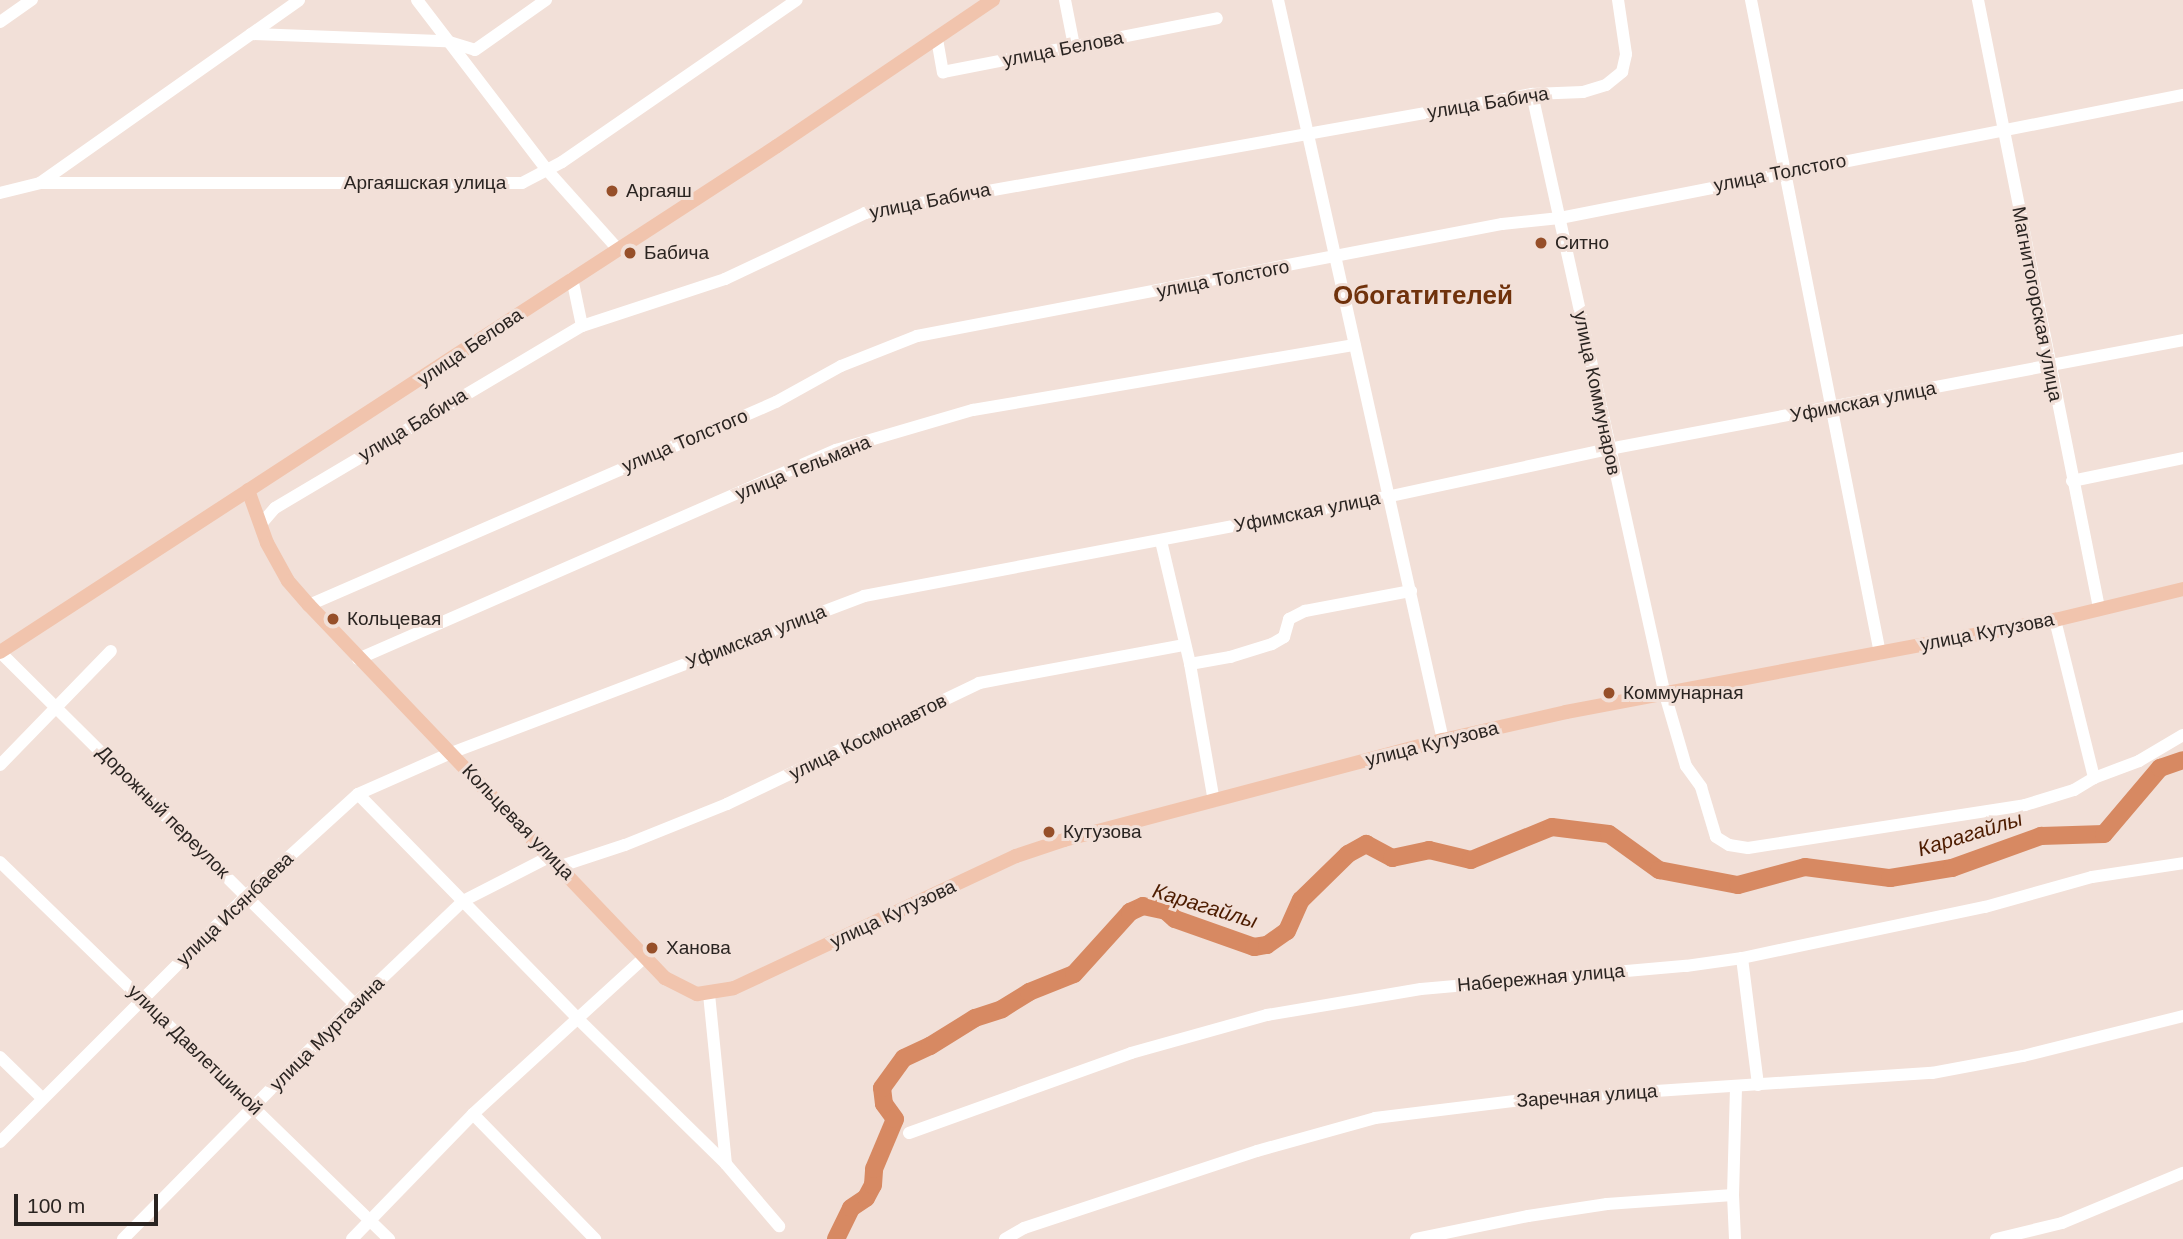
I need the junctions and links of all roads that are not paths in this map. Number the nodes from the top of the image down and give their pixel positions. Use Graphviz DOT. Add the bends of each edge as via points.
graph roads {
  1 [pos="32,0"];
  2 [pos="299,0"];
  3 [pos="417,0"];
  4 [pos="546,0"];
  5 [pos="797,0"];
  6 [pos="993,0"];
  7 [pos="1065,0"];
  8 [pos="1278,0"];
  9 [pos="1618,0"];
  10 [pos="1751,0"];
  11 [pos="1978,0"];
  12 [pos="1217,18"];
  13 [pos="0,22"];
  14 [pos="251,34"];
  15 [pos="937,39"];
  16 [pos="446,41"];
  17 [pos="1074,46"];
  18 [pos="1532,93"];
  19 [pos="2183,95"];
  20 [pos="2003,130"];
  21 [pos="1308,133"];
  22 [pos="547,170"];
  23 [pos="1783,172"];
  24 [pos="40,183"];
  25 [pos="0,193"];
  26 [pos="1560,218"];
  27 [pos="618,249"];
  28 [pos="1338,257"];
  29 [pos="572,278"];
  30 [pos="582,326"];
  31 [pos="2183,340"];
  32 [pos="1355,345"];
  33 [pos="2050,366"];
  34 [pos="1830,409"];
  35 [pos="1609,449"];
  36 [pos="2183,458"];
  37 [pos="2072,481"];
  38 [pos="248,490"];
  39 [pos="1391,496"];
  40 [pos="261,524"];
  41 [pos="1161,541"];
  42 [pos="2183,589"];
  43 [pos="1411,591"];
  44 [pos="309,605"];
  45 [pos="2099,608"];
  46 [pos="2055,620"];
  47 [pos="1185,645"];
  48 [pos="111,651"];
  49 [pos="0,652"];
  50 [pos="1880,653"];
  51 [pos="358,659"];
  52 [pos="1190,664"];
  53 [pos="1664,691"];
  54 [pos="55,705"];
  55 [pos="2183,735"];
  56 [pos="1443,740"];
  57 [pos="451,753"];
  58 [pos="0,765"];
  59 [pos="2094,778"];
  60 [pos="358,794"];
  61 [pos="1214,801"];
  62 [pos="556,861"];
  63 [pos="0,862"];
  64 [pos="2183,863"];
  65 [pos="247,895"];
  66 [pos="463,901"];
  67 [pos="645,957"];
  68 [pos="1742,958"];
  69 [pos="709,994"];
  70 [pos="143,998"];
  71 [pos="355,1004"];
  72 [pos="2183,1016"];
  73 [pos="577,1018"];
  74 [pos="0,1057"];
  75 [pos="1758,1085"];
  76 [pos="1736,1086"];
  77 [pos="42,1098"];
  78 [pos="254,1108"];
  79 [pos="473,1114"];
  80 [pos="909,1133"];
  81 [pos="0,1142"];
  82 [pos="726,1164"];
  83 [pos="2183,1173"];
  84 [pos="1733,1195"];
  85 [pos="371,1220"];
  86 [pos="779,1226"];
  87 [pos="123,1239"];
  88 [pos="352,1239"];
  89 [pos="389,1239"];
  90 [pos="596,1239"];
  91 [pos="1005,1239"];
  92 [pos="1416,1239"];
  93 [pos="1735,1239"];
  94 [pos="1996,1239"];
  1 -- 13 [label="street"];
  2 -- 14 [label="street"];
  3 -- 16 [label="street"];
  4 -- 16 [label="street" via="475,50"];
  5 -- 22 [label="street, Аргаяшская улица"];
  6 -- 15 [label="main road, улица Белова"];
  7 -- 17 [label="street"];
  8 -- 21 [label="street"];
  9 -- 18 [label="street, улица Бабича" via="1626,54 1622,72 1606,85 1583,92"];
  10 -- 23 [label="street"];
  11 -- 20 [label="street, Магнитогорская улица"];
  12 -- 17 [label="street, улица Белова"];
  14 -- 16 [label="street"];
  14 -- 24 [label="street"];
  15 -- 17 [label="street, улица Белова" via="943,72"];
  15 -- 27 [label="main road, улица Белова"];
  16 -- 22 [label="street"];
  18 -- 21 [label="street, улица Бабича"];
  18 -- 26 [label="street, улица Коммунаров"];
  19 -- 20 [label="street, улица Толстого"];
  20 -- 23 [label="street, улица Толстого"];
  20 -- 33 [label="street, Магнитогорская улица"];
  21 -- 28 [label="street"];
  21 -- 30 [label="street, улица Бабича" via="864,213 725,279"];
  22 -- 24 [label="street, Аргаяшская улица" via="522,183"];
  22 -- 27 [label="street"];
  23 -- 26 [label="street, улица Толстого"];
  23 -- 34 [label="street"];
  24 -- 25 [label="street"];
  26 -- 28 [label="street, улица Толстого" via="1502,224"];
  26 -- 35 [label="street, улица Коммунаров"];
  27 -- 29 [label="main road, улица Белова"];
  28 -- 32 [label="street"];
  28 -- 44 [label="street, улица Толстого" via="917,336"];
  29 -- 30 [label="street"];
  29 -- 38 [label="main road, улица Белова"];
  30 -- 40 [label="street, улица Бабича" via="275,508"];
  31 -- 33 [label="street, Уфимская улица"];
  32 -- 39 [label="street"];
  32 -- 51 [label="street, улица Тельмана" via="973,410 836,450"];
  33 -- 34 [label="street, Уфимская улица"];
  33 -- 37 [label="street, Магнитогорская улица"];
  34 -- 35 [label="street, Уфимская улица"];
  34 -- 50 [label="street"];
  35 -- 39 [label="street, Уфимская улица"];
  35 -- 53 [label="street, улица Коммунаров"];
  36 -- 37 [label="street"];
  37 -- 45 [label="street, Магнитогорская улица"];
  38 -- 40 [label="main road, Кольцевая улица"];
  38 -- 49 [label="main road, улица Белова"];
  39 -- 41 [label="street, Уфимская улица"];
  39 -- 43 [label="street"];
  40 -- 44 [label="main road, Кольцевая улица" via="288,581"];
  41 -- 47 [label="street"];
  41 -- 57 [label="street, Уфимская улица" via="864,596"];
  42 -- 45 [label="main road, улица Кутузова"];
  43 -- 52 [label="street" via="1305,611 1289,619 1284,637 1272,644"];
  43 -- 56 [label="street"];
  44 -- 51 [label="main road, Кольцевая улица"];
  45 -- 46 [label="main road, улица Кутузова"];
  46 -- 50 [label="main road, улица Кутузова"];
  46 -- 59 [label="street"];
  47 -- 52 [label="street"];
  47 -- 62 [label="street, улица Космонавтов" via="979,683 727,804 625,845"];
  48 -- 54 [label="street"];
  49 -- 54 [label="street, Дорожный переулок"];
  50 -- 53 [label="main road, улица Кутузова"];
  51 -- 57 [label="main road, Кольцевая улица"];
  52 -- 61 [label="street"];
  53 -- 56 [label="main road, улица Кутузова"];
  53 -- 59 [label="street, улица Коммунаров" via="1686,766 1701,787 1716,837 1730,845 1748,848 1973,815 2074,790"];
  54 -- 58 [label="street"];
  54 -- 65 [label="street, Дорожный переулок"];
  55 -- 59 [label="street" via="2139,761"];
  56 -- 61 [label="main road, улица Кутузова"];
  57 -- 60 [label="street, улица Исянбаева"];
  57 -- 62 [label="main road, Кольцевая улица"];
  60 -- 65 [label="street, улица Исянбаева"];
  60 -- 66 [label="street"];
  61 -- 69 [label="main road, улица Кутузова" via="1016,856 734,988"];
  62 -- 66 [label="street, улица Муртазина"];
  62 -- 67 [label="main road, Кольцевая улица"];
  63 -- 70 [label="street, улица Давлетшиной"];
  64 -- 68 [label="street, Набережная улица" via="2092,877 1985,906"];
  65 -- 70 [label="street, улица Исянбаева"];
  65 -- 71 [label="street, Дорожный переулок"];
  66 -- 71 [label="street, улица Муртазина"];
  66 -- 73 [label="street"];
  67 -- 69 [label="main road, Кольцевая улица" via="678,987"];
  67 -- 73 [label="street"];
  68 -- 75 [label="street"];
  68 -- 80 [label="street, Набережная улица" via="1421,989 1267,1015 1131,1053"];
  69 -- 82 [label="street"];
  70 -- 77 [label="street, улица Исянбаева"];
  70 -- 78 [label="street, улица Давлетшиной"];
  71 -- 78 [label="street, улица Муртазина"];
  72 -- 75 [label="street, Заречная улица" via="2023,1056 1932,1073"];
  73 -- 79 [label="street"];
  73 -- 82 [label="street"];
  74 -- 77 [label="street"];
  75 -- 76 [label="street, Заречная улица"];
  76 -- 84 [label="street"];
  76 -- 91 [label="street, Заречная улица" via="1521,1100 1375,1118 1257,1152 1037,1224"];
  77 -- 81 [label="street, улица Исянбаева"];
  78 -- 85 [label="street, улица Давлетшиной"];
  78 -- 87 [label="street, улица Муртазина"];
  79 -- 85 [label="street"];
  79 -- 90 [label="street"];
  82 -- 86 [label="street"];
  83 -- 94 [label="street" via="2062,1223"];
  84 -- 92 [label="street" via="1607,1204"];
  84 -- 93 [label="street"];
  85 -- 88 [label="street"];
  85 -- 89 [label="street, улица Давлетшиной"];
}
